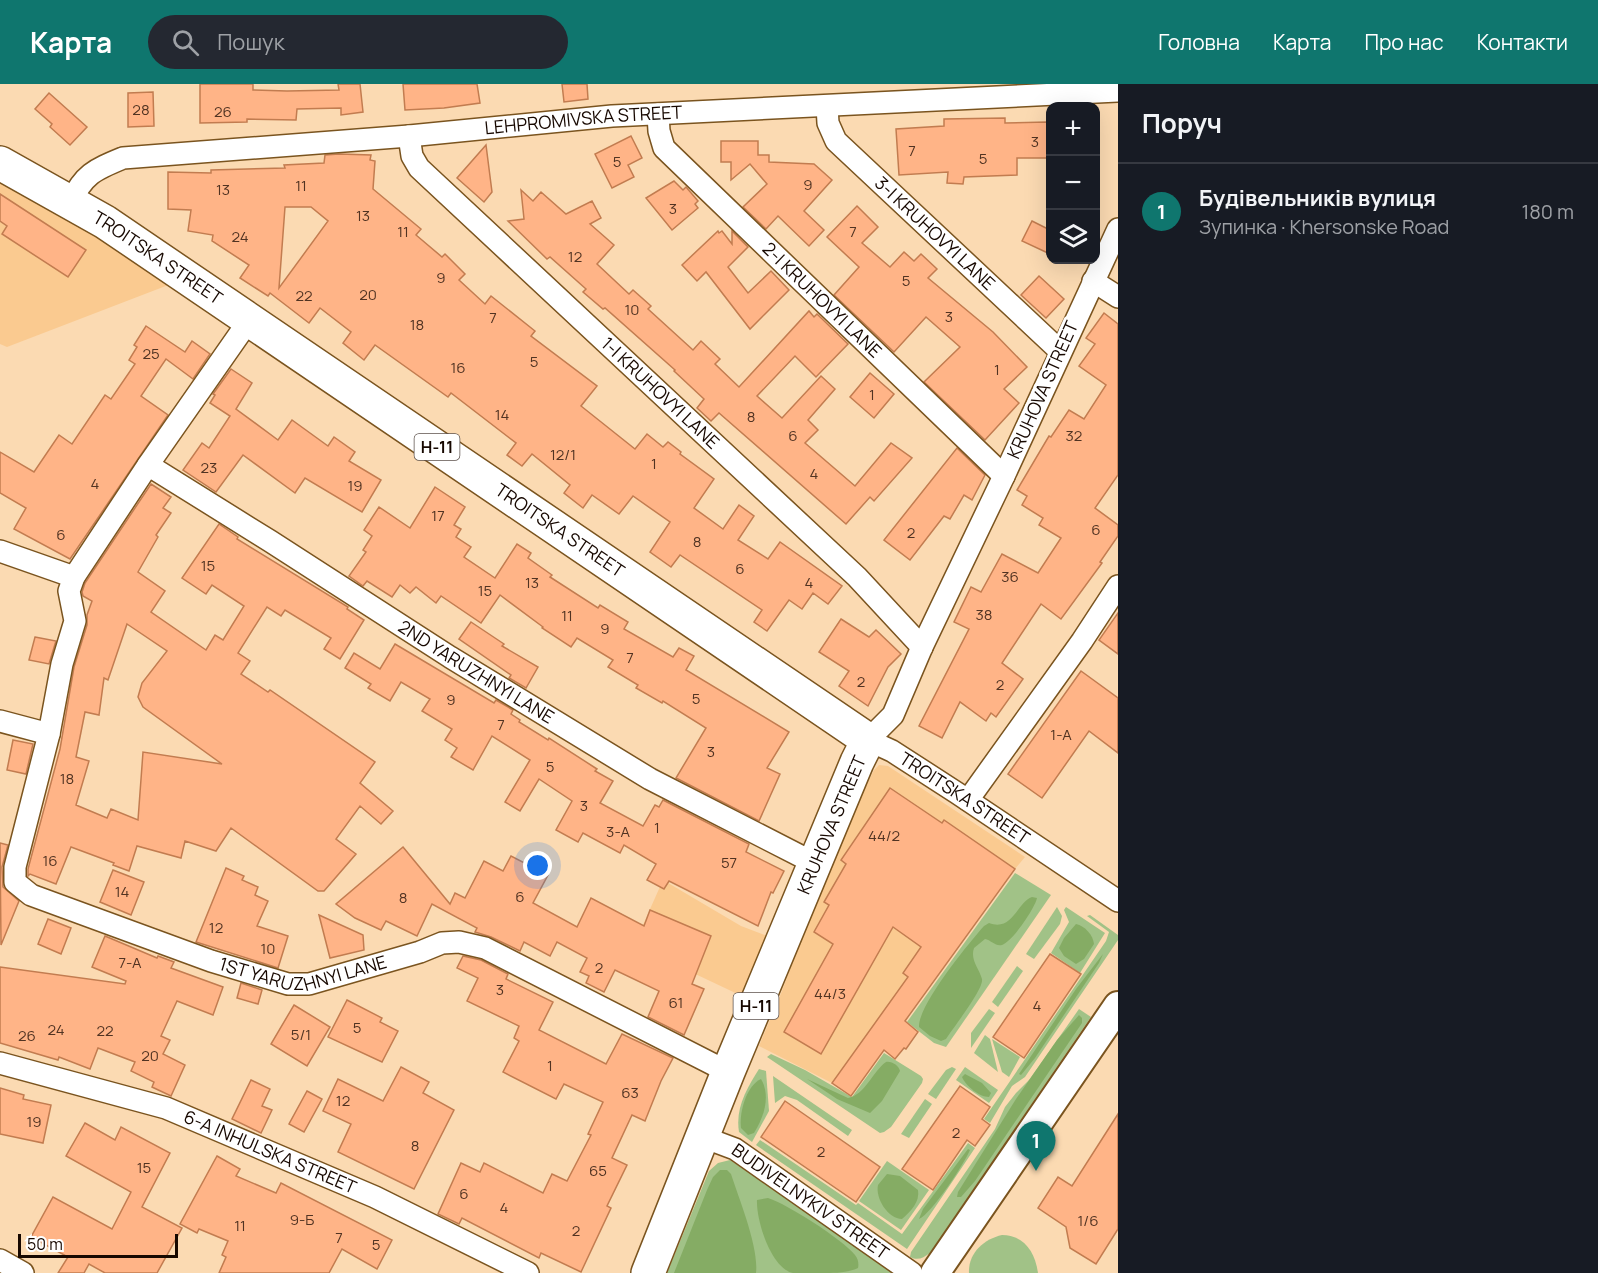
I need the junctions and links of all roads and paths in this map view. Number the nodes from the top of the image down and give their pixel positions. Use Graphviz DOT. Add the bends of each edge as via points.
graph roads {
  1 [pos="1118,92"];
  2 [pos="827,106"];
  3 [pos="658,114"];
  4 [pos="409,136"];
  5 [pos="0,163"];
  6 [pos="70,203"];
  7 [pos="1118,229"];
  8 [pos="1093,281"];
  9 [pos="1118,297"];
  10 [pos="250,319"];
  11 [pos="1060,351"];
  12 [pos="148,465"];
  13 [pos="1004,476"];
  14 [pos="0,551"];
  15 [pos="74,578"];
  16 [pos="1118,586"];
  17 [pos="922,647"];
  18 [pos="0,721"];
  19 [pos="49,734"];
  20 [pos="868,740"];
  21 [pos="968,800"];
  22 [pos="816,864"];
  23 [pos="1118,901"];
  24 [pos="1118,1006"];
  25 [pos="0,1063"];
  26 [pos="728,1072"];
  27 [pos="703,1137"];
  28 [pos="0,1260"];
  29 [pos="23,1273"];
  30 [pos="528,1273"];
  31 [pos="648,1273"];
  32 [pos="912,1273"];
  33 [pos="935,1273"];
  1 -- 2 [label="street, LEHPROMIVSKA STREET"];
  2 -- 3 [label="street, LEHPROMIVSKA STREET"];
  2 -- 11 [label="street, 3-I KRUHOVYI LANE" via="828,123 837,141"];
  3 -- 4 [label="street, LEHPROMIVSKA STREET"];
  3 -- 13 [label="street, 2-I KRUHOVYI LANE" via="664,148"];
  4 -- 6 [label="street, LEHPROMIVSKA STREET" via="123,158 98,168 79,184"];
  4 -- 17 [label="street, 1-I KRUHOVYI LANE" via="412,156 419,168 857,577"];
  5 -- 6 [label="main road, TROITSKA STREET / Н-11"];
  6 -- 10 [label="main road, TROITSKA STREET / Н-11"];
  7 -- 8 [label="street, KRUHOVA STREET"];
  8 -- 9 [label="street"];
  8 -- 11 [label="street, KRUHOVA STREET"];
  10 -- 12 [label="street"];
  10 -- 20 [label="main road, TROITSKA STREET / Н-11"];
  11 -- 13 [label="street, KRUHOVA STREET"];
  12 -- 15 [label="street"];
  12 -- 22 [label="street, 2ND YARUZHNYI LANE" via="650,779"];
  13 -- 17 [label="street, KRUHOVA STREET"];
  14 -- 15 [label="street"];
  15 -- 19 [label="street, 1ST YARUZHNYI LANE" via="69,591 75,621 62,664"];
  16 -- 21 [label="street"];
  17 -- 20 [label="street, KRUHOVA STREET" via="893,715"];
  18 -- 19 [label="street"];
  19 -- 26 [label="street, 1ST YARUZHNYI LANE" via="15,867 15,882 31,895 211,961 288,984 309,984 442,943 485,948"];
  20 -- 21 [label="street, TROITSKA STREET"];
  20 -- 22 [label="main road, KRUHOVA STREET / Н-11"];
  21 -- 23 [label="street, TROITSKA STREET"];
  22 -- 26 [label="main road, KRUHOVA STREET / Н-11"];
  24 -- 33 [label="main road"];
  25 -- 30 [label="street, 6-A INHULSKA STREET" via="166,1108 375,1197"];
  26 -- 27 [label="main road, KRUHOVA STREET / Н-11"];
  27 -- 31 [label="main road, KRUHOVA STREET / Н-11"];
  27 -- 32 [label="street, BUDIVELNYKIV STREET" via="735,1149"];
  28 -- 29 [label="street"];
}
